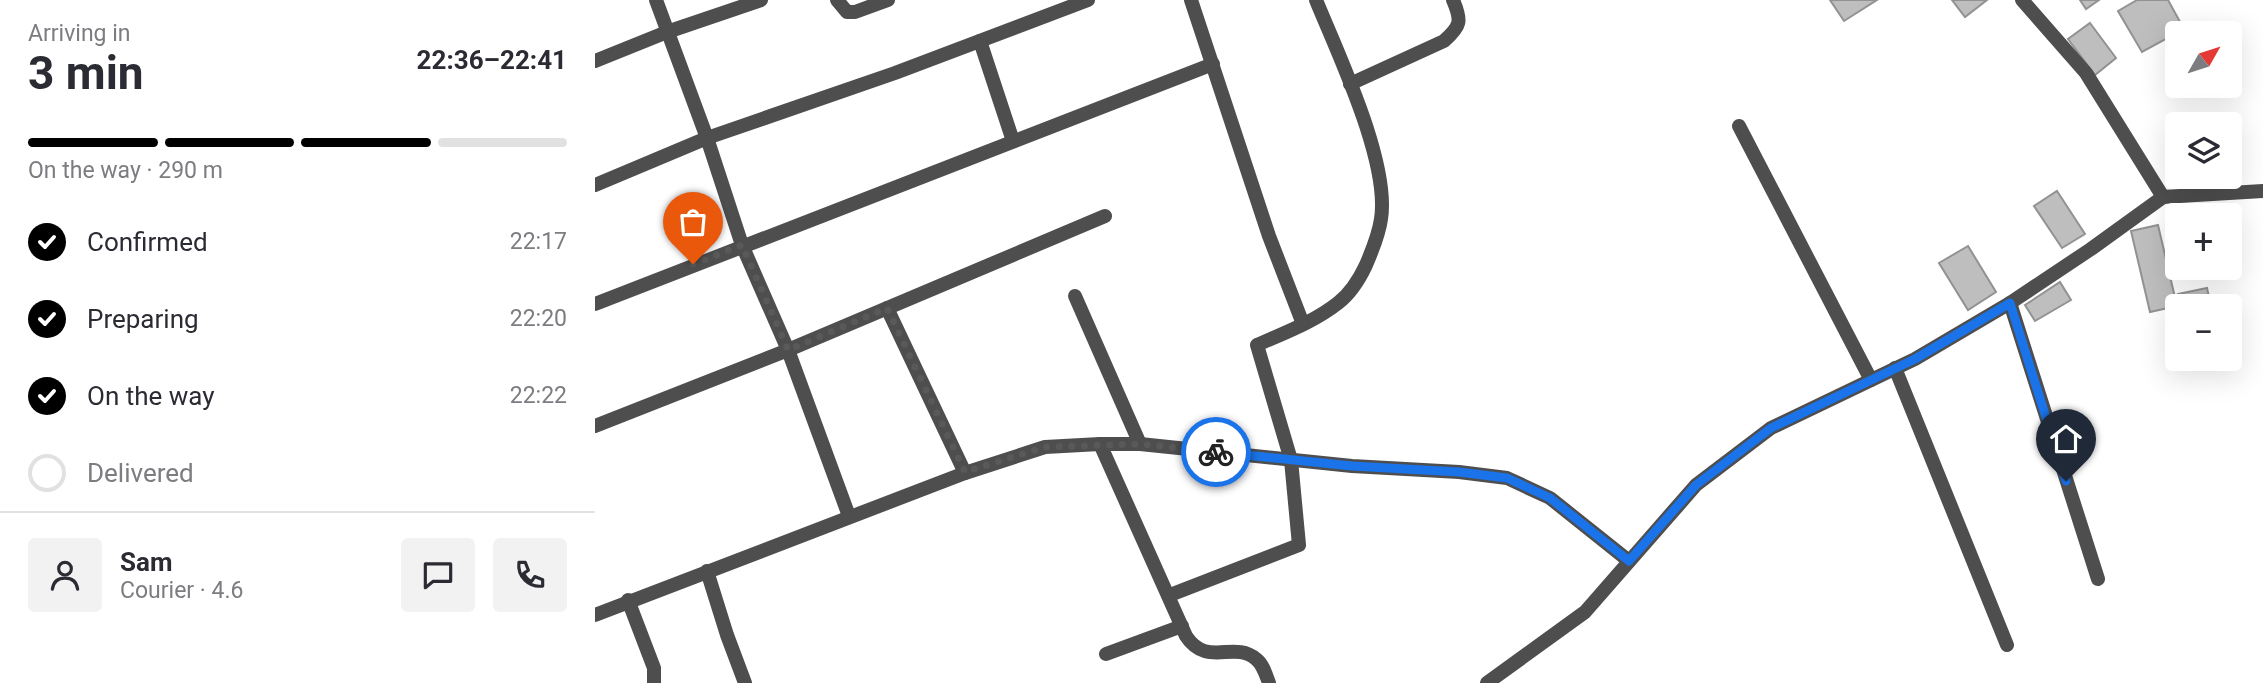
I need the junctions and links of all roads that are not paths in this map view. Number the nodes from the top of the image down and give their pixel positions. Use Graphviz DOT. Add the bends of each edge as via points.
graph roads {
  1 [pos="656,0"];
  2 [pos="761,0"];
  3 [pos="837,0"];
  4 [pos="888,0"];
  5 [pos="1191,0"];
  6 [pos="1315,0"];
  7 [pos="1453,0"];
  8 [pos="2022,0"];
  9 [pos="1081,1"];
  10 [pos="667,32"];
  11 [pos="980,41"];
  12 [pos="595,61"];
  13 [pos="1213,64"];
  14 [pos="1350,85"];
  15 [pos="1739,126"];
  16 [pos="707,138"];
  17 [pos="1013,141"];
  18 [pos="595,185"];
  19 [pos="2263,191"];
  20 [pos="2163,197"];
  21 [pos="1105,216"];
  22 [pos="742,245"];
  23 [pos="1075,296"];
  24 [pos="2010,303"];
  25 [pos="595,304"];
  26 [pos="887,308"];
  27 [pos="1303,324"];
  28 [pos="788,350"];
  29 [pos="1895,368"];
  30 [pos="1871,380"];
  31 [pos="595,426"];
  32 [pos="1100,444"];
  33 [pos="1140,444"];
  34 [pos="1291,460"];
  35 [pos="965,472"];
  36 [pos="849,516"];
  37 [pos="1629,561"];
  38 [pos="707,570"];
  39 [pos="2098,579"];
  40 [pos="1170,596"];
  41 [pos="628,600"];
  42 [pos="595,615"];
  43 [pos="1182,626"];
  44 [pos="2007,645"];
  45 [pos="1106,654"];
  46 [pos="654,683"];
  47 [pos="745,683"];
  48 [pos="1269,683"];
  49 [pos="1487,683"];
  1 -- 10 [label="street"];
  2 -- 10 [label="street"];
  3 -- 4 [label="street" via="847,12 855,12"];
  5 -- 13 [label="street"];
  6 -- 14 [label="street"];
  7 -- 14 [label="street" via="1460,16 1456,30 1444,41"];
  8 -- 20 [label="street" via="2086,74"];
  9 -- 11 [label="street"];
  10 -- 12 [label="street"];
  10 -- 16 [label="street"];
  11 -- 16 [label="street"];
  11 -- 17 [label="street"];
  13 -- 17 [label="street"];
  13 -- 27 [label="street"];
  14 -- 27 [label="street" via="1380,177 1381,218 1356,284 1338,303"];
  15 -- 30 [label="street"];
  16 -- 18 [label="street"];
  16 -- 22 [label="street"];
  17 -- 22 [label="street"];
  19 -- 20 [label="street"];
  20 -- 24 [label="street"];
  21 -- 26 [label="street"];
  22 -- 25 [label="street"];
  22 -- 28 [label="street"];
  23 -- 33 [label="street"];
  24 -- 29 [label="street"];
  24 -- 39 [label="street"];
  26 -- 28 [label="street"];
  26 -- 35 [label="street"];
  27 -- 34 [label="street" via="1257,345"];
  28 -- 31 [label="street"];
  28 -- 36 [label="street"];
  29 -- 30 [label="street"];
  29 -- 44 [label="street"];
  30 -- 37 [label="street" via="1771,428 1696,485"];
  32 -- 33 [label="street"];
  32 -- 35 [label="street" via="1045,447"];
  32 -- 40 [label="street"];
  33 -- 34 [label="street"];
  34 -- 37 [label="street" via="1507,478 1550,498"];
  34 -- 40 [label="street" via="1299,545"];
  35 -- 36 [label="street"];
  36 -- 38 [label="street"];
  37 -- 49 [label="street" via="1585,612"];
  38 -- 41 [label="street"];
  38 -- 47 [label="street"];
  40 -- 43 [label="street"];
  41 -- 42 [label="street"];
  41 -- 46 [label="street" via="654,667"];
  43 -- 45 [label="street"];
  43 -- 48 [label="street" via="1193,648 1256,658"];
}
